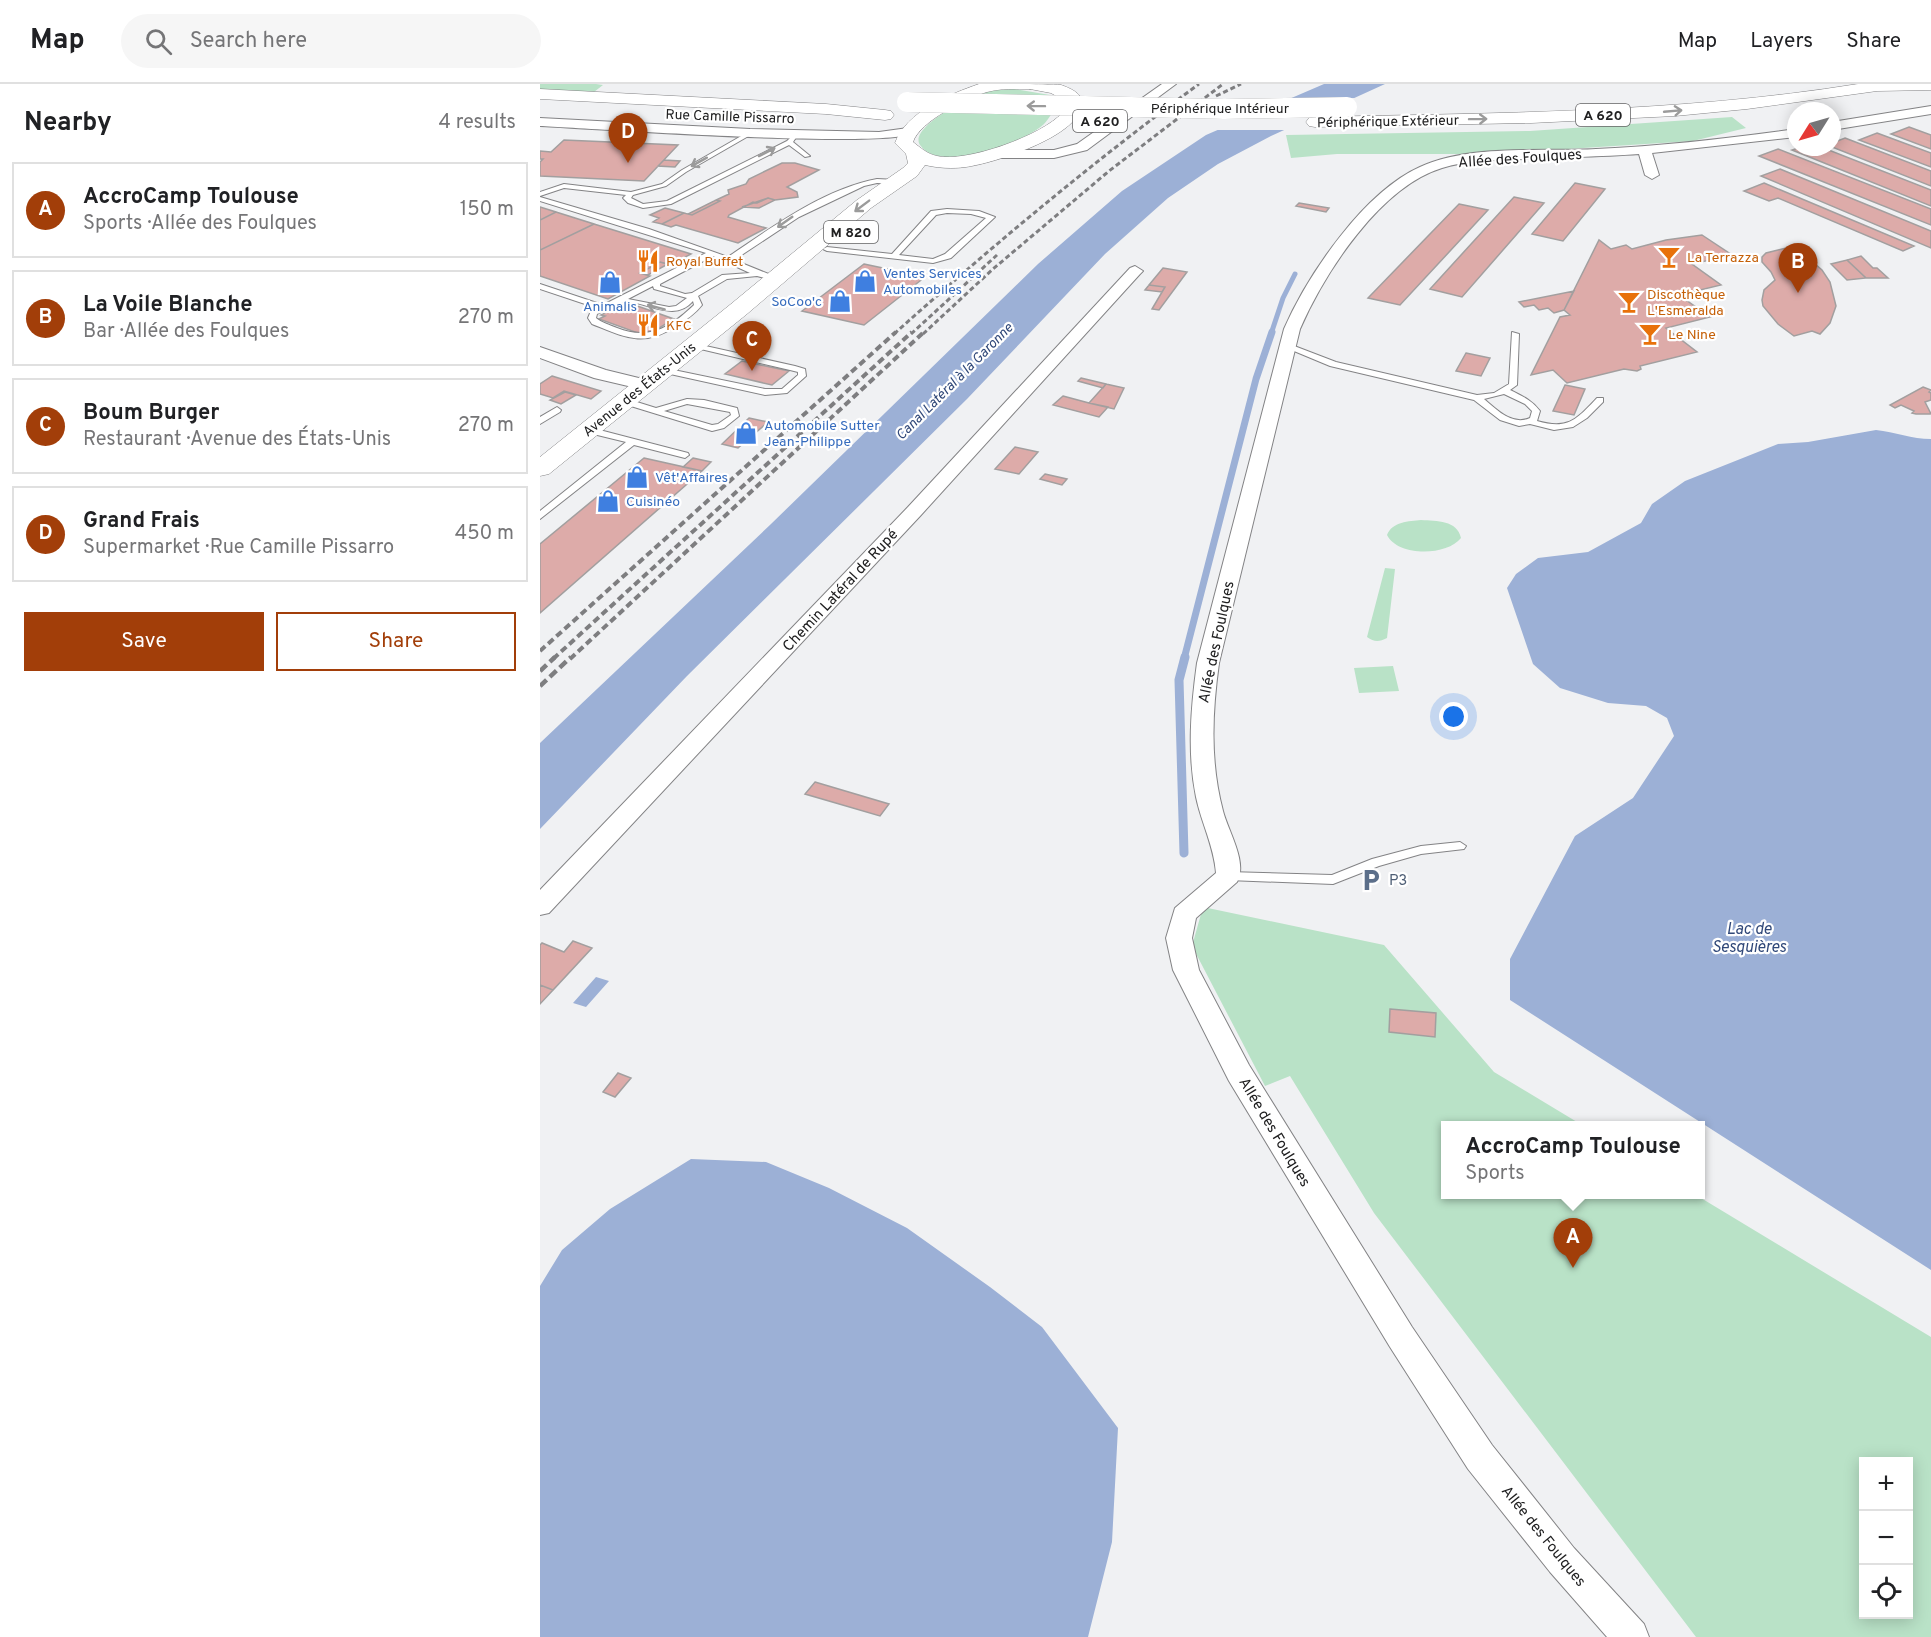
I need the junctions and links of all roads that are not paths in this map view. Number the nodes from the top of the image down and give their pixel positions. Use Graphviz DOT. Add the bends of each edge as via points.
graph roads {
  1 [pos="639,84"];
  2 [pos="1170,84"];
  3 [pos="1790,84"];
  4 [pos="1041,85"];
  5 [pos="1882,85"];
  6 [pos="1931,85"];
  7 [pos="986,86"];
  8 [pos="794,90"];
  9 [pos="540,94"];
  10 [pos="904,102"];
  11 [pos="540,104"];
  12 [pos="1931,110"];
  13 [pos="885,115"];
  14 [pos="540,122"];
  15 [pos="1841,125"];
  16 [pos="750,133"];
  17 [pos="1787,134"];
  18 [pos="1035,137"];
  19 [pos="793,138"];
  20 [pos="910,145"];
  21 [pos="1082,147"];
  22 [pos="1644,150"];
  23 [pos="997,154"];
  24 [pos="807,156"];
  25 [pos="967,161"];
  26 [pos="1652,175"];
  27 [pos="897,183"];
  28 [pos="540,194"];
  29 [pos="631,194"];
  30 [pos="540,199"];
  31 [pos="827,249"];
  32 [pos="712,253"];
  33 [pos="894,256"];
  34 [pos="730,259"];
  35 [pos="1135,271"];
  36 [pos="765,277"];
  37 [pos="656,283"];
  38 [pos="540,286"];
  39 [pos="694,295"];
  40 [pos="614,302"];
  41 [pos="604,308"];
  42 [pos="739,309"];
  43 [pos="1515,334"];
  44 [pos="695,345"];
  45 [pos="1286,346"];
  46 [pos="540,352"];
  47 [pos="664,370"];
  48 [pos="645,385"];
  49 [pos="1504,391"];
  50 [pos="1477,398"];
  51 [pos="1600,400"];
  52 [pos="624,401"];
  53 [pos="557,410"];
  54 [pos="658,410"];
  55 [pos="540,422"];
  56 [pos="1531,422"];
  57 [pos="588,430"];
  58 [pos="632,442"];
  59 [pos="685,455"];
  60 [pos="540,469"];
  61 [pos="540,516"];
  62 [pos="1460,846"];
  63 [pos="1228,876"];
  64 [pos="540,906"];
  65 [pos="1630,1637"];
  1 -- 10 [label="main road"];
  2 -- 21 [label="street"];
  3 -- 10 [label="main road, Périphérique Intérieur / A 620, one-way, bridge" via="1583,101 1347,107 1224,109"];
  4 -- 7 [label="main road"];
  4 -- 18 [label="main road" via="1067,94 1081,94 1064,121"];
  5 -- 6 [label="main road, Périphérique Extérieur"];
  13 -- 5 [label="main road, Périphérique Extérieur / A 620, one-way" via="1315,123 1648,112 1774,101"];
  7 -- 20 [label="main road" via="948,103"];
  8 -- 10 [label="main road"];
  9 -- 13 [label="main road" via="826,108"];
  11 -- 13 [label="main road"];
  12 -- 15 [label="street"];
  14 -- 16 [label="street, Rue Camille Pissarro"];
  16 -- 19 [label="street, Rue Camille Pissarro"];
  16 -- 29 [label="lane, one-way" via="664,185"];
  17 -- 22 [label="street, Allée des Foulques"];
  18 -- 21 [label="street" via="1056,148"];
  18 -- 23 [label="main road"];
  19 -- 20 [label="street, Rue Camille Pissarro" via="846,135"];
  19 -- 24 [label="lane"];
  29 -- 19 [label="lane, one-way" via="627,198 630,202 643,206 669,203"];
  20 -- 25 [label="main road" via="936,161"];
  20 -- 27 [label="main road, Avenue des États-Unis / M 820" via="917,163"];
  21 -- 23 [label="street" via="1054,154"];
  22 -- 26 [label="street"];
  22 -- 45 [label="street, Allée des Foulques" via="1484,159 1449,163 1412,176 1375,206 1327,267 1298,313"];
  23 -- 25 [label="main road"];
  25 -- 31 [label="main road, Avenue des États-Unis / M 820" via="897,198"];
  27 -- 34 [label="lane, one-way" via="862,184 796,215"];
  27 -- 36 [label="main road, Avenue des États-Unis / M 820, one-way"];
  28 -- 29 [label="lane" via="564,186"];
  30 -- 32 [label="lane"];
  31 -- 33 [label="lane"];
  31 -- 42 [label="main road, Avenue des États-Unis / M 820"];
  32 -- 34 [label="lane"];
  32 -- 37 [label="lane"];
  33 -- 33 [label="lane" via="944,259 991,218 934,213"];
  34 -- 36 [label="lane"];
  35 -- 64 [label="street, Chemin Latéral de Rupé" via="859,571"];
  36 -- 39 [label="lane" via="725,277"];
  36 -- 42 [label="main road, Avenue des États-Unis / M 820"];
  37 -- 39 [label="lane" via="657,287 684,296"];
  37 -- 40 [label="lane"];
  38 -- 41 [label="lane"];
  39 -- 40 [label="lane, one-way" via="687,304 671,310 635,300"];
  39 -- 41 [label="lane" via="698,305 692,313 649,338 595,322 594,313"];
  40 -- 41 [label="lane"];
  42 -- 44 [label="main road, Avenue des États-Unis / M 820"];
  43 -- 49 [label="lane" via="1513,385"];
  44 -- 47 [label="main road, Avenue des États-Unis / M 820"];
  44 -- 47 [label="lane" via="795,369 795,374 769,387 721,376"];
  45 -- 50 [label="lane" via="1333,364"];
  45 -- 63 [label="street, Allée des Foulques" via="1208,663 1202,707 1210,803 1228,855"];
  46 -- 48 [label="street"];
  47 -- 48 [label="main road, Avenue des États-Unis / M 820"];
  48 -- 52 [label="main road, Avenue des États-Unis / M 820"];
  49 -- 50 [label="lane"];
  49 -- 56 [label="lane" via="1528,402 1536,411"];
  50 -- 56 [label="lane" via="1509,421"];
  51 -- 56 [label="lane" via="1576,425 1566,429"];
  52 -- 54 [label="lane"];
  52 -- 57 [label="main road, Avenue des États-Unis / M 820"];
  53 -- 55 [label="lane"];
  54 -- 54 [label="lane" via="712,428 735,416 734,410 687,399"];
  57 -- 58 [label="lane"];
  57 -- 60 [label="main road, Avenue des États-Unis / M 820"];
  58 -- 59 [label="lane"];
  58 -- 61 [label="lane"];
  62 -- 63 [label="lane" via="1421,850 1376,862 1333,880"];
  63 -- 65 [label="street, Allée des Foulques" via="1184,915 1179,938 1186,970 1239,1072 1401,1337 1480,1457"];
}
